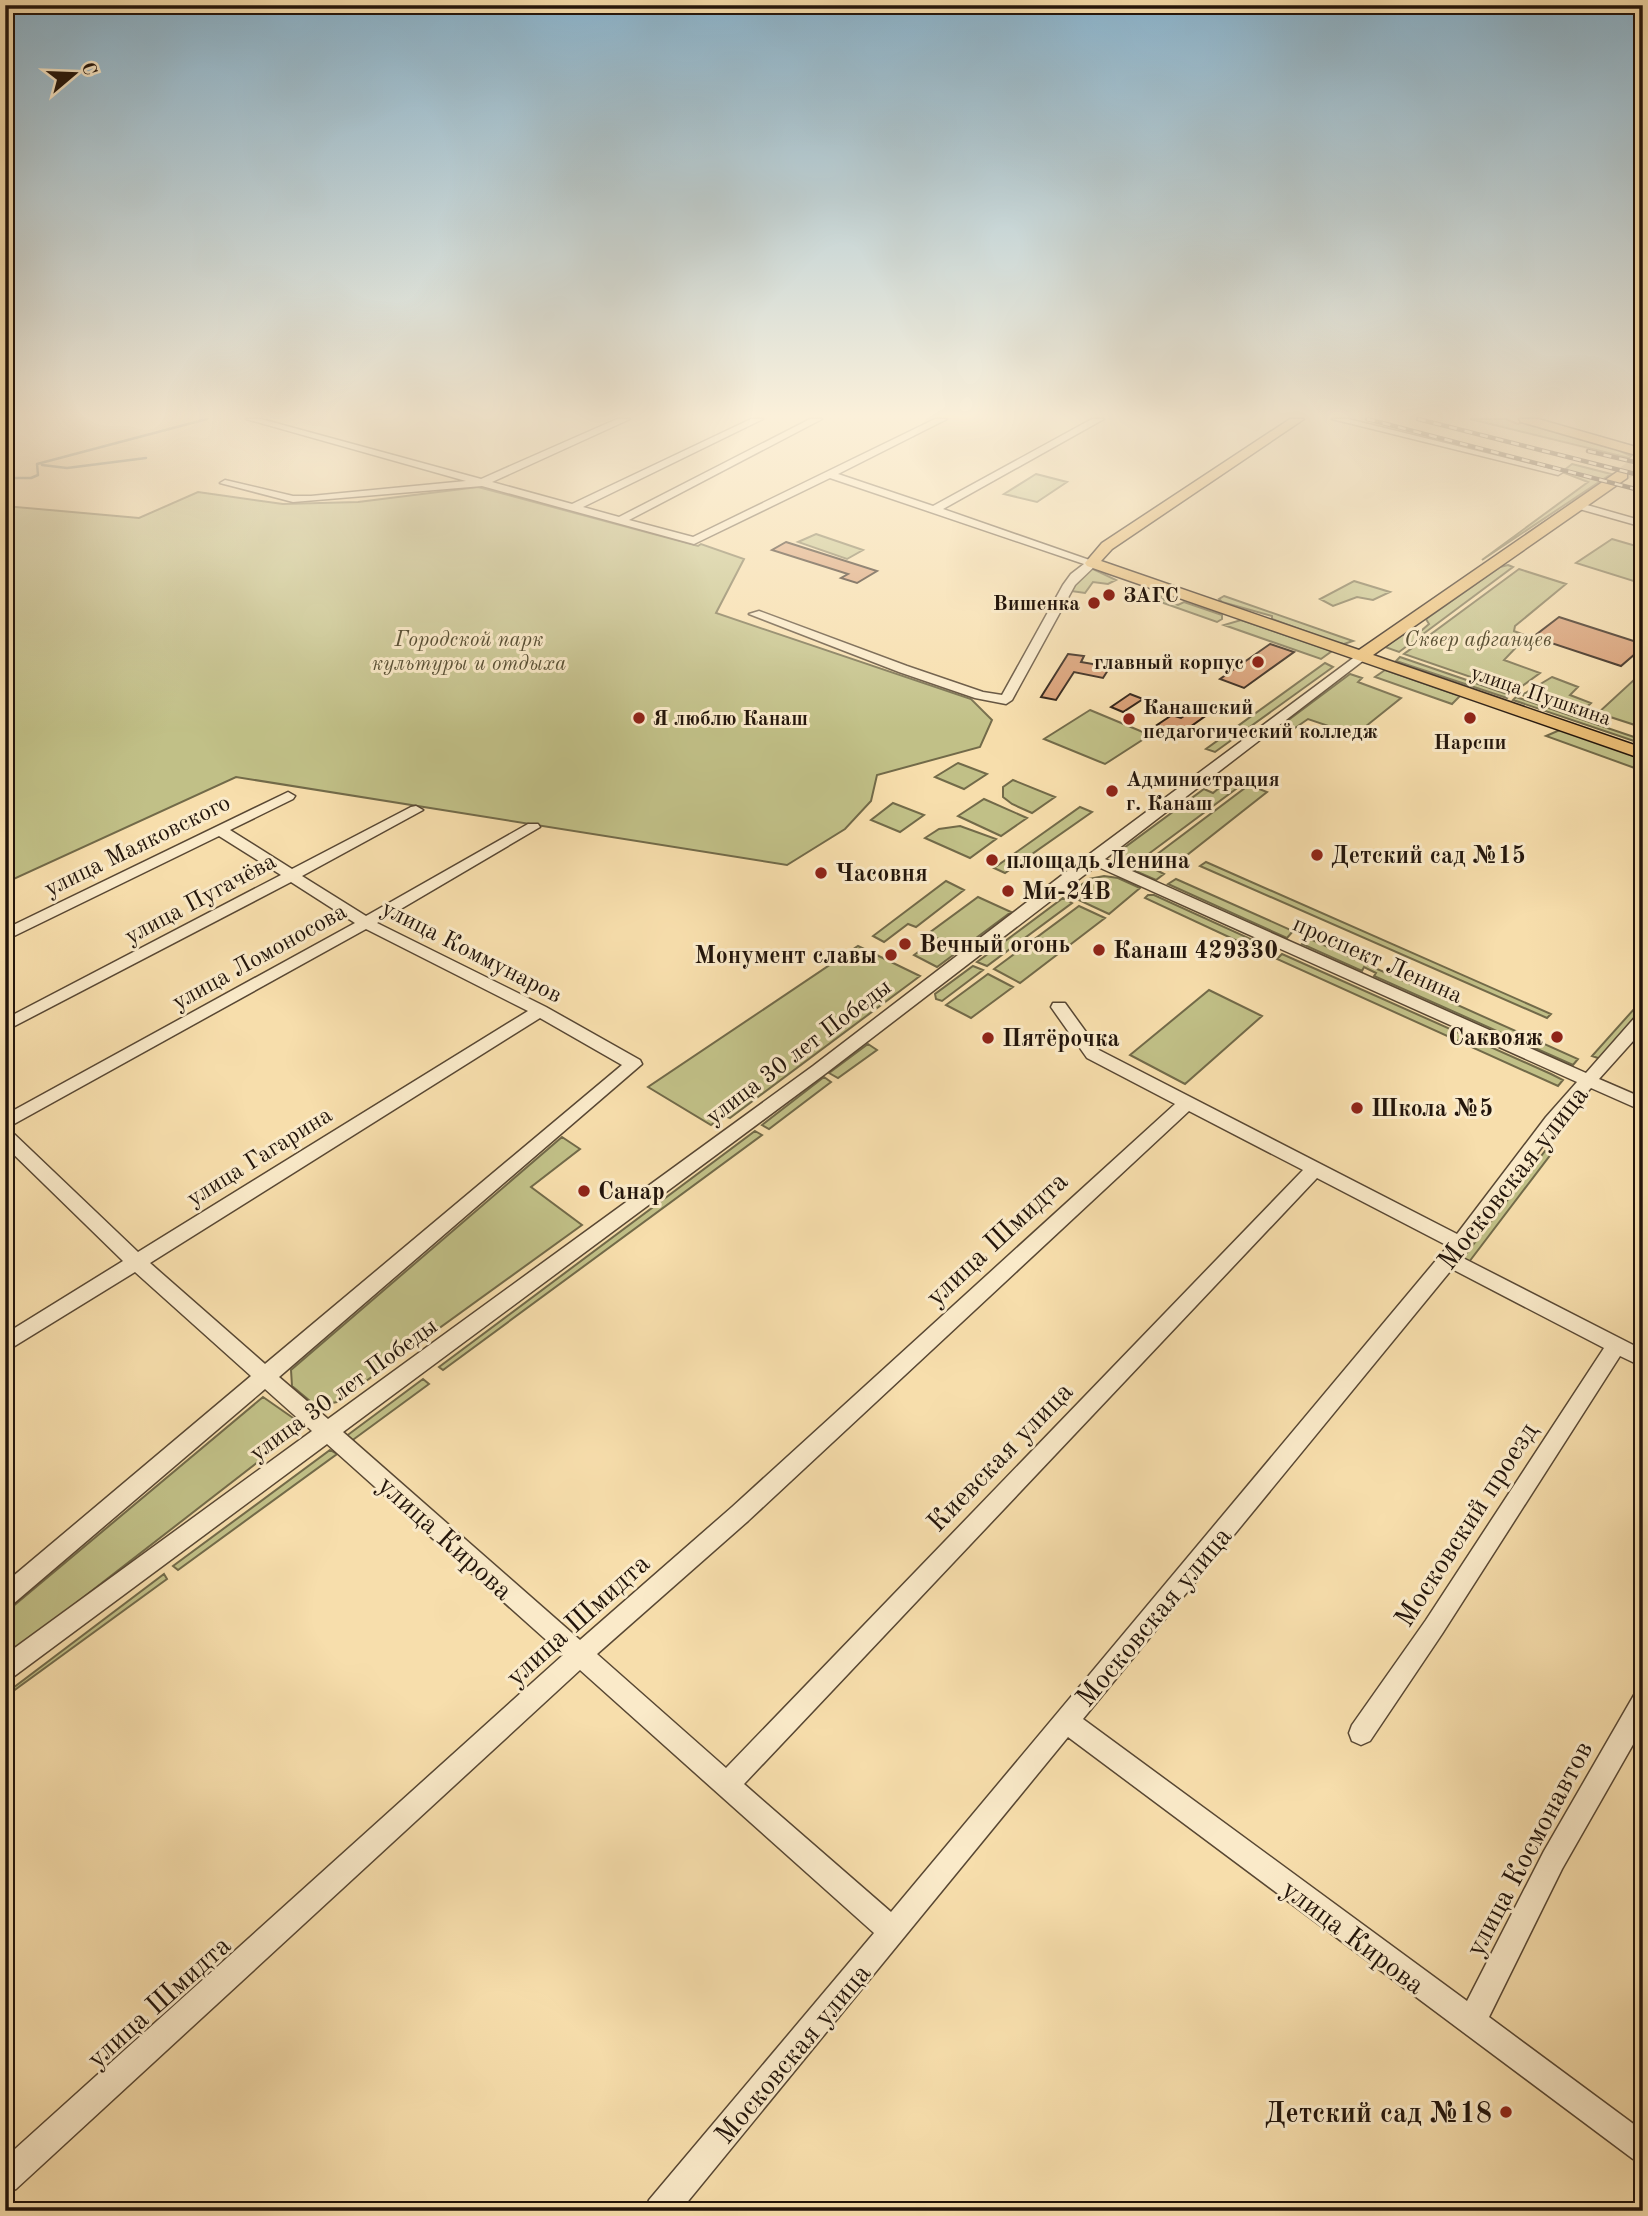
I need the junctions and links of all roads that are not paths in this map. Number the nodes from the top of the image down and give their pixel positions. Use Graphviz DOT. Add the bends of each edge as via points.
graph roads {
  1 [pos="624,522"];
  2 [pos="731,522"];
  3 [pos="974,522"];
  4 [pos="1142,522"];
  5 [pos="1556,522"];
  6 [pos="1092,563"];
  7 [pos="1207,604"];
  8 [pos="755,614"];
  9 [pos="1360,657"];
  10 [pos="1643,754"];
  11 [pos="288,796"];
  12 [pos="416,810"];
  13 [pos="534,827"];
  14 [pos="220,830"];
  15 [pos="1092,859"];
  16 [pos="289,876"];
  17 [pos="366,923"];
  18 [pos="5,935"];
  19 [pos="1059,1007"];
  20 [pos="540,1011"];
  21 [pos="1643,1019"];
  22 [pos="5,1026"];
  23 [pos="1587,1080"];
  24 [pos="1187,1103"];
  25 [pos="1643,1105"];
  26 [pos="5,1123"];
  27 [pos="5,1135"];
  28 [pos="1315,1169"];
  29 [pos="1455,1252"];
  30 [pos="136,1262"];
  31 [pos="5,1344"];
  32 [pos="1616,1346"];
  33 [pos="1643,1359"];
  34 [pos="265,1375"];
  35 [pos="328,1432"];
  36 [pos="5,1597"];
  37 [pos="579,1656"];
  38 [pos="5,1669"];
  39 [pos="1643,1703"];
  40 [pos="1066,1721"];
  41 [pos="1361,1733"];
  42 [pos="727,1784"];
  43 [pos="893,1932"];
  44 [pos="1471,2023"];
  45 [pos="1643,2149"];
  46 [pos="5,2178"];
  47 [pos="660,2211"];
  1 -- 2 [label="street" via="694,541"];
  3 -- 6 [label="street, улица Пушкина"];
  4 -- 6 [label="main road" via="1107,546"];
  5 -- 9 [label="main road, улица 30 лет Победы"];
  6 -- 7 [label="main road, улица Пушкина"];
  6 -- 8 [label="street" via="1069,585 1006,700 975,694"];
  7 -- 9 [label="street, улица Пушкина"];
  9 -- 10 [label="main road, улица Пушкина"];
  9 -- 15 [label="street, улица 30 лет Победы"];
  11 -- 14 [label="street, улица Маяковского"];
  12 -- 16 [label="street, улица Пугачёва"];
  13 -- 17 [label="street, улица Ломоносова"];
  14 -- 16 [label="street, улица Коммунаров"];
  14 -- 18 [label="street, улица Маяковского"];
  15 -- 23 [label="street, проспект Ленина"];
  15 -- 35 [label="street, улица 30 лет Победы" via="819,1070"];
  16 -- 17 [label="street, улица Коммунаров"];
  16 -- 22 [label="street, улица Пугачёва"];
  17 -- 20 [label="street, улица Коммунаров"];
  17 -- 26 [label="street, улица Ломоносова"];
  19 -- 24 [label="street" via="1093,1054"];
  20 -- 30 [label="street, улица Гагарина"];
  20 -- 34 [label="street, улица Коммунаров" via="634,1064"];
  21 -- 23 [label="street, Московская улица"];
  23 -- 25 [label="street, проспект Ленина"];
  23 -- 29 [label="street, Московская улица" via="1535,1142"];
  24 -- 28 [label="street"];
  24 -- 37 [label="street, улица Шмидта"];
  27 -- 30 [label="street, улица Кирова"];
  28 -- 29 [label="street"];
  28 -- 42 [label="street, Киевская улица"];
  29 -- 32 [label="street"];
  29 -- 40 [label="street, Московская улица"];
  30 -- 31 [label="street, улица Гагарина"];
  30 -- 34 [label="street, улица Кирова"];
  32 -- 33 [label="street"];
  32 -- 41 [label="street, Московский проезд"];
  34 -- 35 [label="street, улица Кирова"];
  34 -- 36 [label="street"];
  35 -- 37 [label="street, улица Кирова"];
  35 -- 38 [label="street, улица 30 лет Победы"];
  37 -- 42 [label="street, улица Кирова"];
  37 -- 46 [label="street, улица Шмидта"];
  39 -- 44 [label="street, улица Космонавтов" via="1553,1860"];
  40 -- 43 [label="street, Московская улица"];
  40 -- 44 [label="street, улица Кирова"];
  42 -- 43 [label="street, улица Кирова"];
  43 -- 47 [label="street, Московская улица"];
  44 -- 45 [label="street, улица Кирова"];
}
